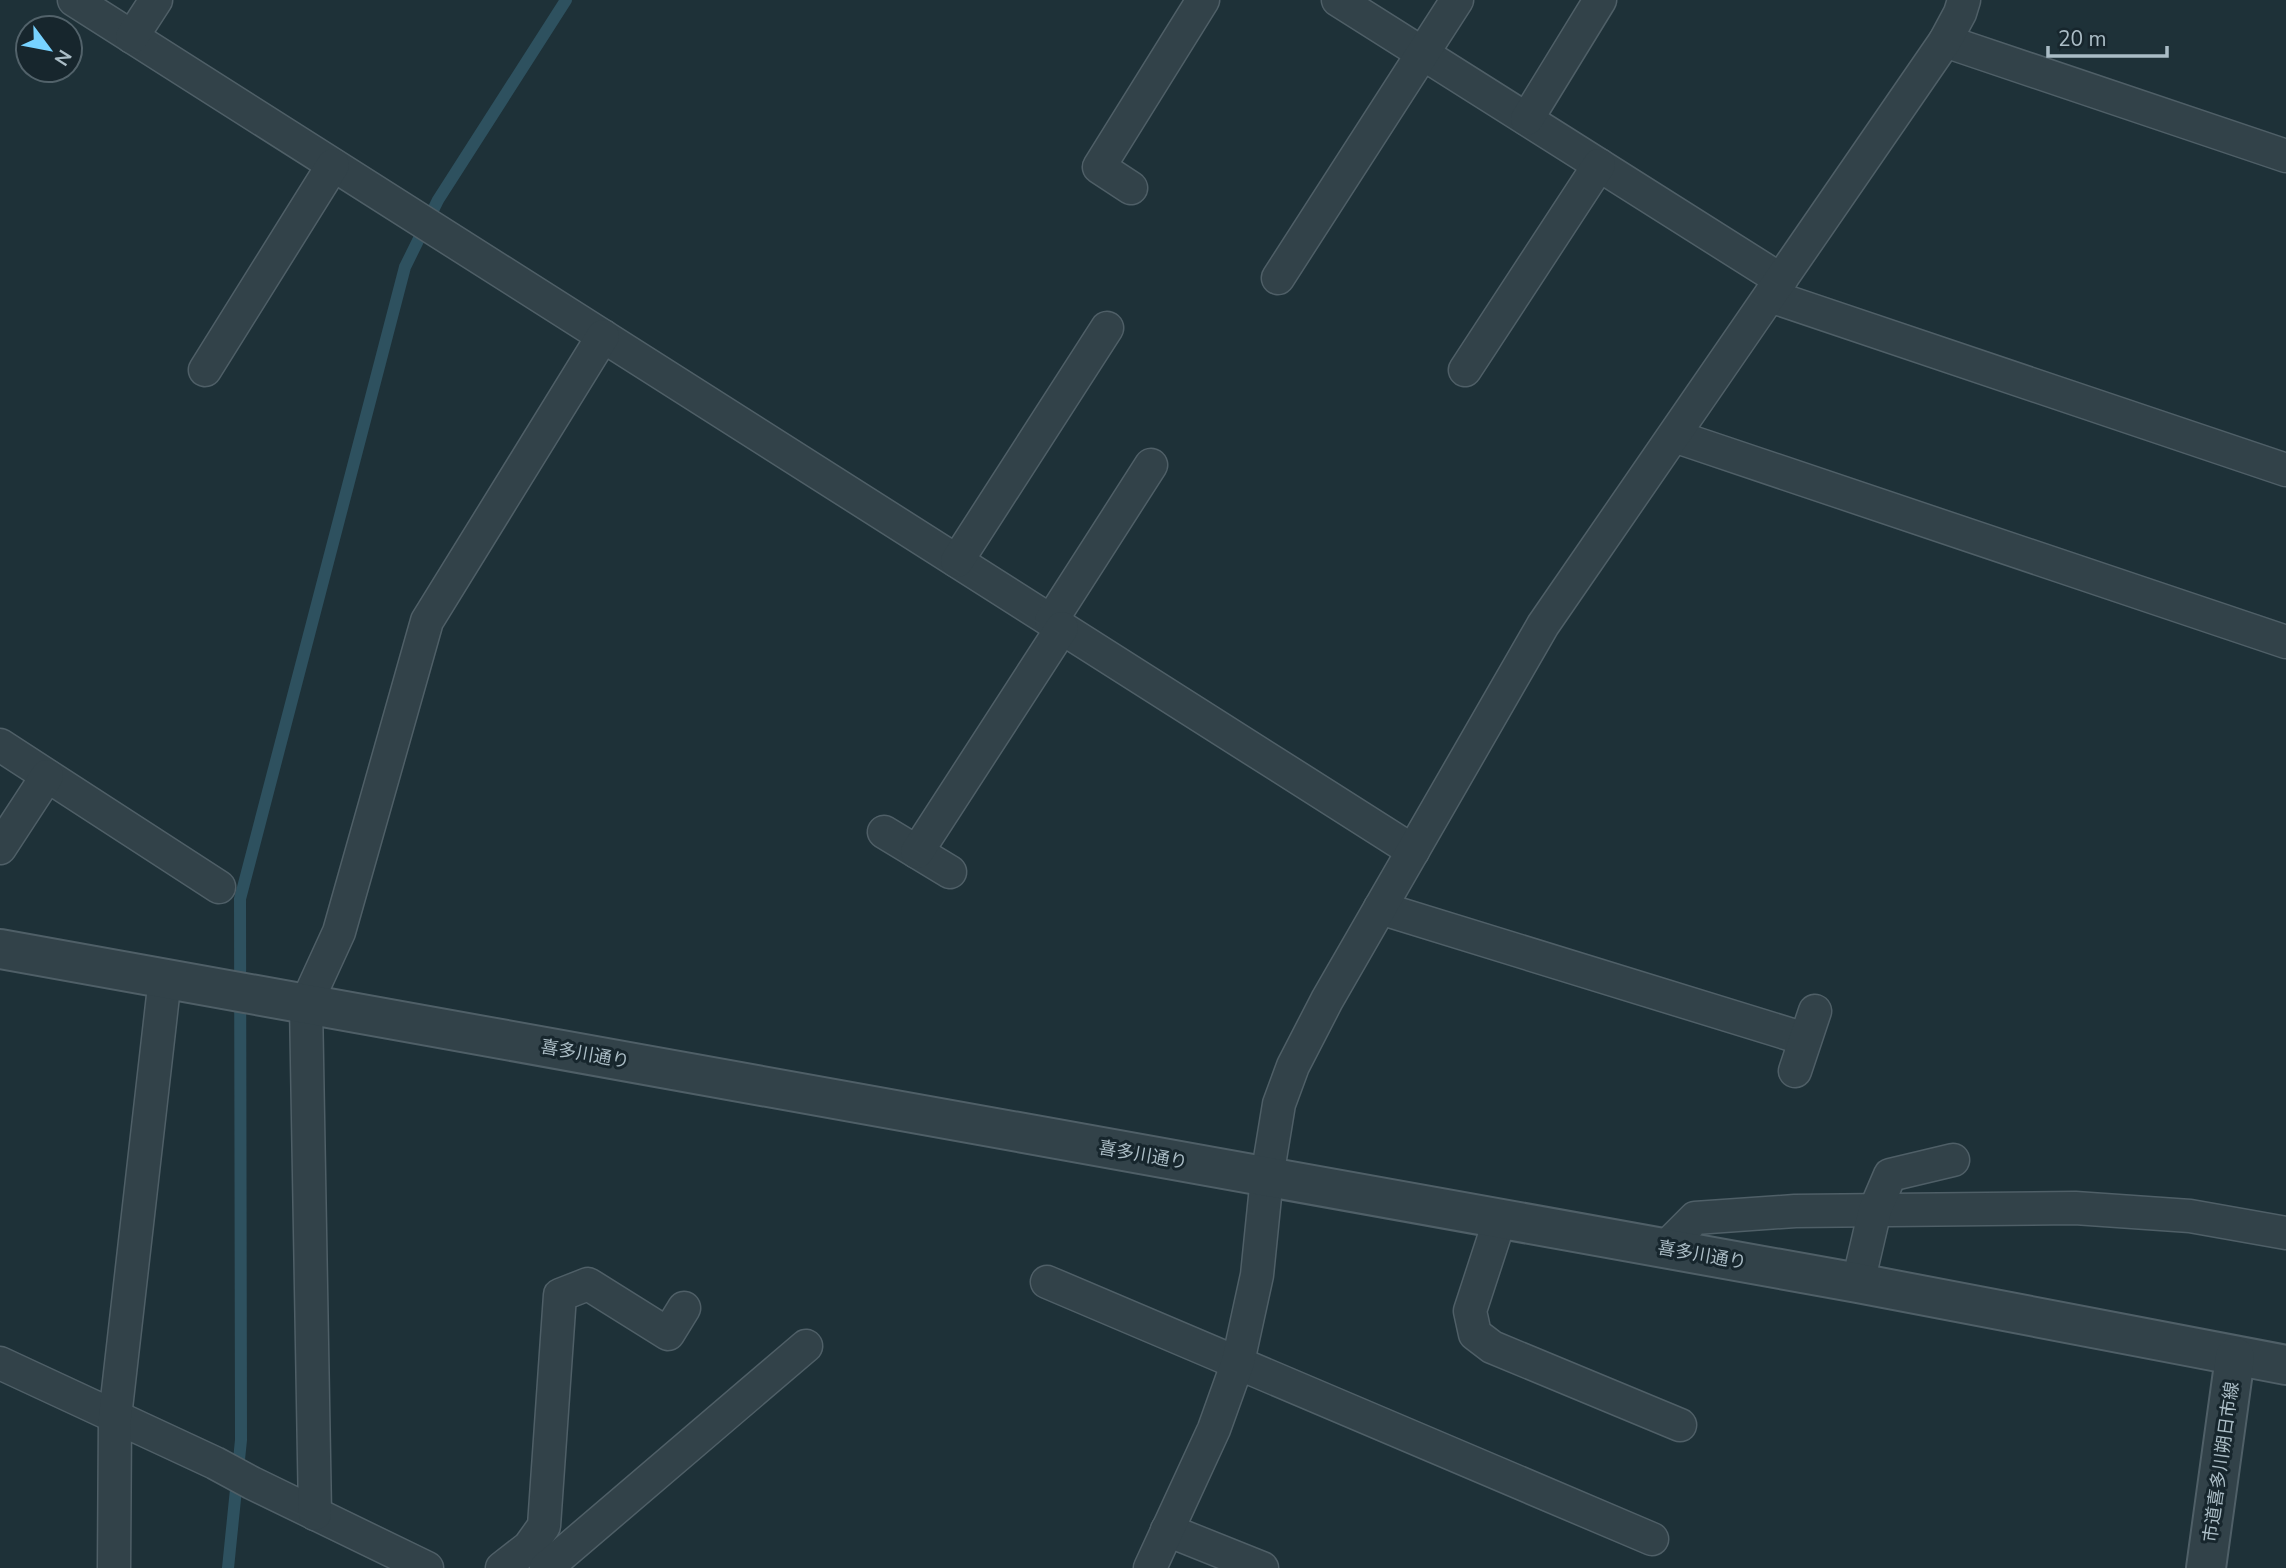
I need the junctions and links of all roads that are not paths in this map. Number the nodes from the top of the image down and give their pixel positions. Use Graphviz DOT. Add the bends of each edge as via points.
graph roads {
  1 [pos="74,0"];
  2 [pos="156,0"];
  3 [pos="1203,0"];
  4 [pos="1338,0"];
  5 [pos="1457,0"];
  6 [pos="1600,0"];
  7 [pos="1964,0"];
  8 [pos="132,37"];
  9 [pos="1945,41"];
  10 [pos="1422,53"];
  11 [pos="1527,119"];
  12 [pos="2286,156"];
  13 [pos="333,165"];
  14 [pos="1600,165"];
  15 [pos="1131,188"];
  16 [pos="1278,278"];
  17 [pos="1776,288"];
  18 [pos="1107,328"];
  19 [pos="603,336"];
  20 [pos="205,370"];
  21 [pos="1465,370"];
  22 [pos="1674,436"];
  23 [pos="1152,465"];
  24 [pos="2286,470"];
  25 [pos="957,561"];
  26 [pos="1056,624"];
  27 [pos="2286,642"];
  28 [pos="0,745"];
  29 [pos="47,776"];
  30 [pos="884,832"];
  31 [pos="0,848"];
  32 [pos="1413,851"];
  33 [pos="917,852"];
  34 [pos="950,872"];
  35 [pos="219,887"];
  36 [pos="1380,908"];
  37 [pos="0,949"];
  38 [pos="165,978"];
  39 [pos="306,1004"];
  40 [pos="1795,1071"];
  41 [pos="1953,1160"];
  42 [pos="1267,1177"];
  43 [pos="1875,1210"];
  44 [pos="1500,1219"];
  45 [pos="2286,1233"];
  46 [pos="1665,1248"];
  47 [pos="1047,1282"];
  48 [pos="1858,1283"];
  49 [pos="684,1308"];
  50 [pos="806,1346"];
  51 [pos="2235,1357"];
  52 [pos="1238,1362"];
  53 [pos="0,1363"];
  54 [pos="2286,1364"];
  55 [pos="115,1417"];
  56 [pos="1680,1425"];
  57 [pos="315,1514"];
  58 [pos="1167,1530"];
  59 [pos="1652,1539"];
  60 [pos="114,1568"];
  61 [pos="427,1568"];
  62 [pos="502,1568"];
  63 [pos="545,1568"];
  64 [pos="1150,1568"];
  65 [pos="1262,1568"];
  66 [pos="2206,1568"];
  1 -- 8 [label="street"];
  2 -- 8 [label="street"];
  3 -- 15 [label="street" via="1099,167"];
  4 -- 10 [label="street"];
  5 -- 10 [label="street"];
  6 -- 11 [label="street"];
  7 -- 9 [label="street"];
  8 -- 13 [label="street"];
  9 -- 12 [label="street"];
  9 -- 17 [label="street"];
  10 -- 11 [label="street"];
  10 -- 16 [label="street"];
  11 -- 14 [label="street"];
  13 -- 19 [label="street"];
  13 -- 20 [label="street"];
  14 -- 17 [label="street"];
  14 -- 21 [label="street"];
  17 -- 22 [label="street"];
  17 -- 24 [label="street"];
  18 -- 25 [label="street"];
  19 -- 25 [label="street"];
  19 -- 39 [label="street" via="427,621 340,932"];
  22 -- 27 [label="street"];
  22 -- 32 [label="street" via="1543,625"];
  23 -- 26 [label="street"];
  25 -- 26 [label="street"];
  26 -- 32 [label="street"];
  26 -- 33 [label="street"];
  28 -- 29 [label="street"];
  29 -- 31 [label="street"];
  29 -- 35 [label="street"];
  30 -- 33 [label="street"];
  32 -- 36 [label="street"];
  33 -- 34 [label="street"];
  36 -- 40 [label="street" via="1810,1025"];
  36 -- 42 [label="street" via="1293,1066 1279,1104"];
  37 -- 38 [label="street, 喜多川通り"];
  38 -- 39 [label="street, 喜多川通り"];
  38 -- 55 [label="street"];
  39 -- 42 [label="street, 喜多川通り"];
  39 -- 57 [label="street"];
  41 -- 43 [label="street" via="1890,1175"];
  42 -- 44 [label="street, 喜多川通り"];
  42 -- 52 [label="street" via="1257,1275"];
  43 -- 45 [label="street" via="2075,1208 2190,1216"];
  43 -- 46 [label="street" via="1695,1218"];
  43 -- 48 [label="street"];
  44 -- 46 [label="street, 喜多川通り"];
  44 -- 56 [label="street" via="1470,1311 1475,1334 1492,1347"];
  46 -- 48 [label="street, 喜多川通り"];
  47 -- 52 [label="street"];
  48 -- 51 [label="street, 喜多川通り"];
  49 -- 62 [label="street" via="668,1334 588,1284 560,1294 544,1526 529,1546"];
  50 -- 63 [label="street"];
  51 -- 54 [label="street, 喜多川通り"];
  51 -- 66 [label="street, 市道喜多川朔日市線"];
  52 -- 58 [label="street" via="1214,1429"];
  52 -- 59 [label="street"];
  53 -- 55 [label="street"];
  55 -- 57 [label="street"];
  55 -- 60 [label="street"];
  57 -- 61 [label="street"];
  58 -- 64 [label="street"];
  58 -- 65 [label="street"];
}
